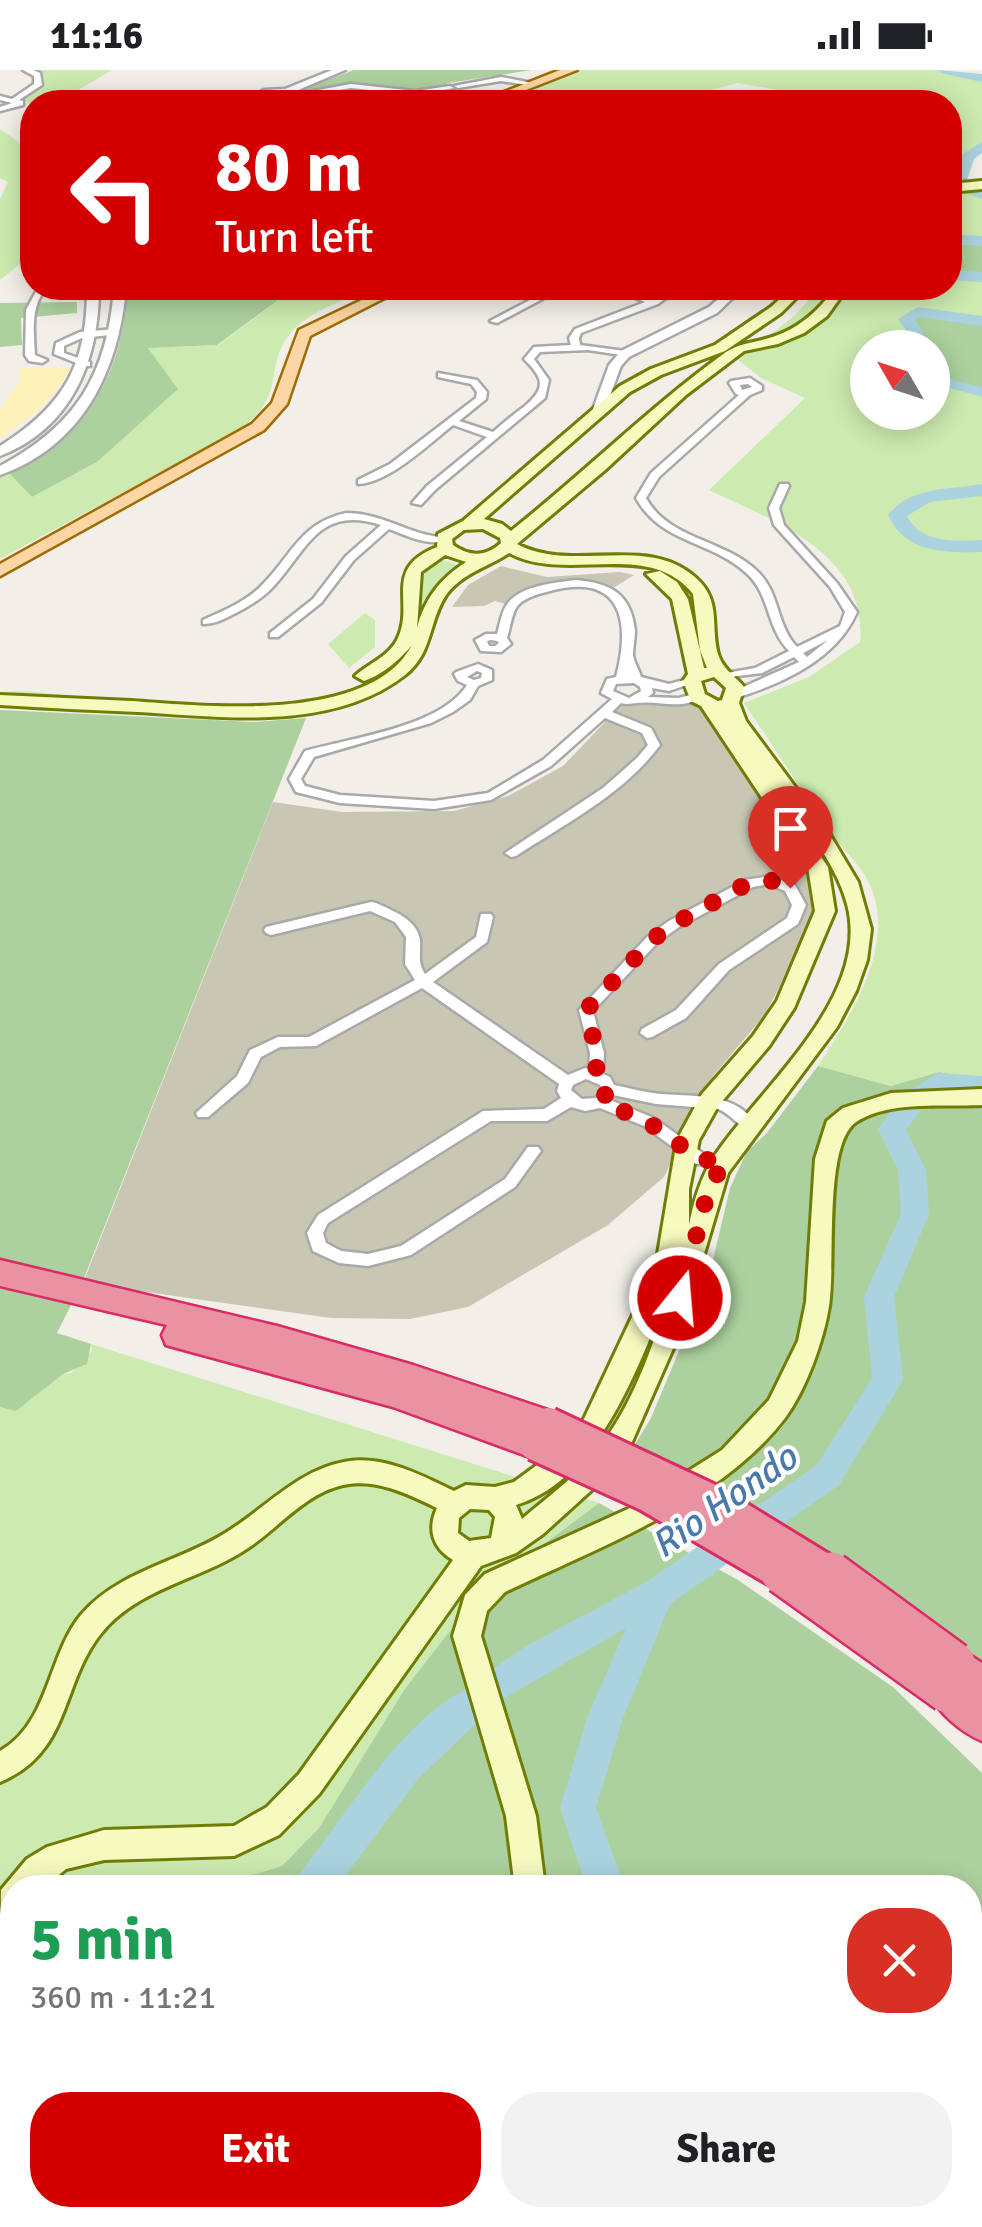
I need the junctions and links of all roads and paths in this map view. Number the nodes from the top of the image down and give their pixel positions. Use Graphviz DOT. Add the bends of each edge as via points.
graph roads {
  1 [pos="25,70"];
  2 [pos="322,70"];
  3 [pos="340,70"];
  4 [pos="571,70"];
  5 [pos="533,84"];
  6 [pos="32,90"];
  7 [pos="273,90"];
  8 [pos="305,90"];
  9 [pos="327,90"];
  10 [pos="393,90"];
  11 [pos="434,90"];
  12 [pos="517,90"];
  13 [pos="3,98"];
  14 [pos="18,101"];
  15 [pos="2,109"];
  16 [pos="31,300"];
  17 [pos="94,300"];
  18 [pos="119,300"];
  19 [pos="373,300"];
  20 [pos="535,300"];
  21 [pos="649,300"];
  22 [pos="658,300"];
  23 [pos="724,300"];
  24 [pos="786,300"];
  25 [pos="805,300"];
  26 [pos="832,300"];
  27 [pos="655,302"];
  28 [pos="494,321"];
  29 [pos="116,332"];
  30 [pos="94,334"];
  31 [pos="576,347"];
  32 [pos="742,347"];
  33 [pos="62,356"];
  34 [pos="621,357"];
  35 [pos="86,364"];
  36 [pos="441,376"];
  37 [pos="748,393"];
  38 [pos="599,409"];
  39 [pos="453,422"];
  40 [pos="495,436"];
  41 [pos="0,452"];
  42 [pos="0,471"];
  43 [pos="362,482"];
  44 [pos="784,486"];
  45 [pos="418,504"];
  46 [pos="468,524"];
  47 [pos="382,529"];
  48 [pos="445,546"];
  49 [pos="499,550"];
  50 [pos="0,572"];
  51 [pos="207,622"];
  52 [pos="274,635"];
  53 [pos="501,638"];
  54 [pos="628,656"];
  55 [pos="800,656"];
  56 [pos="721,673"];
  57 [pos="622,678"];
  58 [pos="639,680"];
  59 [pos="474,684"];
  60 [pos="0,686"];
  61 [pos="711,692"];
  62 [pos="0,700"];
  63 [pos="616,700"];
  64 [pos="640,700"];
  65 [pos="606,714"];
  66 [pos="511,853"];
  67 [pos="486,916"];
  68 [pos="271,930"];
  69 [pos="423,982"];
  70 [pos="646,1033"];
  71 [pos="596,1075"];
  72 [pos="567,1082"];
  73 [pos="605,1095"];
  74 [pos="982,1097"];
  75 [pos="570,1100"];
  76 [pos="710,1100"];
  77 [pos="203,1113"];
  78 [pos="750,1126"];
  79 [pos="688,1150"];
  80 [pos="533,1151"];
  81 [pos="724,1160"];
  82 [pos="0,1272"];
  83 [pos="0,1293"];
  84 [pos="542,1434"];
  85 [pos="495,1499"];
  86 [pos="454,1504"];
  87 [pos="502,1544"];
  88 [pos="473,1555"];
  89 [pos="961,1681"];
  90 [pos="982,1722"];
  91 [pos="0,1767"];
  92 [pos="32,1875"];
  93 [pos="528,1875"];
  1 -- 6 [label="street" via="36,75"];
  1 -- 13 [label="street" via="28,82"];
  2 -- 7 [label="street"];
  3 -- 8 [label="street"];
  4 -- 5 [label="main road"];
  5 -- 11 [label="street" via="501,79"];
  5 -- 12 [label="main road"];
  9 -- 10 [label="street"];
  13 -- 14 [label="street"];
  14 -- 15 [label="street"];
  16 -- 33 [label="street" via="32,359"];
  17 -- 30 [label="street"];
  18 -- 29 [label="street"];
  19 -- 50 [label="main road" via="304,334 286,396 258,427"];
  20 -- 28 [label="street"];
  21 -- 27 [label="street"];
  22 -- 27 [label="street"];
  23 -- 34 [label="street"];
  24 -- 38 [label="main road" via="732,341 656,372"];
  25 -- 32 [label="main road"];
  26 -- 32 [label="main road" via="798,333"];
  27 -- 31 [label="street" via="578,330"];
  29 -- 30 [label="street"];
  29 -- 42 [label="street" via="101,381 77,415"];
  30 -- 33 [label="street" via="64,340 57,350"];
  30 -- 35 [label="street"];
  31 -- 34 [label="street"];
  31 -- 40 [label="street" via="549,346 532,354 546,386 531,408"];
  32 -- 49 [label="main road"];
  33 -- 35 [label="street"];
  34 -- 38 [label="street"];
  35 -- 41 [label="street" via="54,410"];
  36 -- 39 [label="street" via="474,382 482,392"];
  37 -- 55 [label="street" via="655,475 641,498 662,524 747,566 771,596 780,632"];
  38 -- 46 [label="main road"];
  39 -- 40 [label="street"];
  39 -- 43 [label="street"];
  40 -- 45 [label="street"];
  44 -- 55 [label="street" via="774,504 775,520 839,588 851,612 832,644"];
  46 -- 48 [label="main road" via="450,530"];
  46 -- 49 [label="main road" via="496,526"];
  47 -- 48 [label="street" via="422,548"];
  47 -- 51 [label="street" via="356,516 325,522 266,588"];
  47 -- 52 [label="street" via="318,602"];
  48 -- 49 [label="main road" via="460,557"];
  48 -- 60 [label="main road" via="411,578 408,634 396,652 376,670 329,688 254,698"];
  49 -- 56 [label="main road" via="546,561 626,558 675,571 704,596 710,648"];
  49 -- 61 [label="main road" via="544,568 629,567 660,576 686,605 686,631"];
  49 -- 62 [label="main road" via="437,596 425,638 402,670 336,700 251,712"];
  53 -- 54 [label="street" via="508,610 524,596 585,584 625,604"];
  54 -- 57 [label="street"];
  54 -- 58 [label="street"];
  55 -- 56 [label="street"];
  55 -- 61 [label="street" via="769,682"];
  56 -- 61 [label="main road"];
  56 -- 61 [label="main road"];
  57 -- 58 [label="street"];
  57 -- 63 [label="street" via="606,689"];
  58 -- 61 [label="street"];
  58 -- 64 [label="street" via="647,693"];
  59 -- 65 [label="street" via="466,698 425,720 309,754 296,779 300,789 340,799 460,804 524,780"];
  61 -- 64 [label="street" via="680,702"];
  61 -- 76 [label="main road" via="818,868 825,911 786,1004"];
  61 -- 78 [label="main road" via="850,884 861,930 830,1019"];
  63 -- 64 [label="street"];
  63 -- 65 [label="street"];
  65 -- 66 [label="street" via="647,731 654,745 648,756"];
  67 -- 69 [label="street" via="482,939"];
  68 -- 69 [label="street" via="372,906 400,919 414,936 412,964"];
  69 -- 72 [label="street"];
  69 -- 77 [label="street" via="311,1042 278,1042 254,1054 243,1079"];
  70 -- 71 [label="street" via="681,1014 724,968 793,921 799,905 790,888 750,882 653,939 586,1010"];
  71 -- 72 [label="street"];
  71 -- 73 [label="street"];
  72 -- 75 [label="street"];
  73 -- 75 [label="street" via="580,1105"];
  73 -- 76 [label="street"];
  73 -- 79 [label="street"];
  74 -- 93 [label="main road" via="891,1101 834,1127 810,1341 760,1432 637,1518 495,1583 475,1604 467,1636 521,1816"];
  75 -- 80 [label="street" via="548,1114 488,1115 323,1219 315,1234 319,1247 368,1260 405,1251 510,1183"];
  76 -- 78 [label="street" via="731,1106"];
  76 -- 79 [label="main road"];
  78 -- 81 [label="main road"];
  79 -- 81 [label="street" via="701,1160"];
  79 -- 85 [label="main road" via="668,1266 612,1393 576,1451 521,1492"];
  81 -- 87 [label="main road" via="707,1195 665,1339 611,1453 552,1510"];
  82 -- 84 [label="highway" via="326,1350"];
  83 -- 84 [label="highway"];
  84 -- 89 [label="highway, bridge"];
  85 -- 86 [label="main road" via="474,1495"];
  85 -- 87 [label="main road" via="510,1523"];
  86 -- 88 [label="main road" via="446,1517 448,1538"];
  86 -- 91 [label="main road" via="374,1473 345,1473 235,1541 122,1597 72,1651 36,1742"];
  87 -- 88 [label="main road"];
  88 -- 92 [label="main road" via="280,1817 235,1842 93,1846"];
  89 -- 90 [label="highway"];
}
